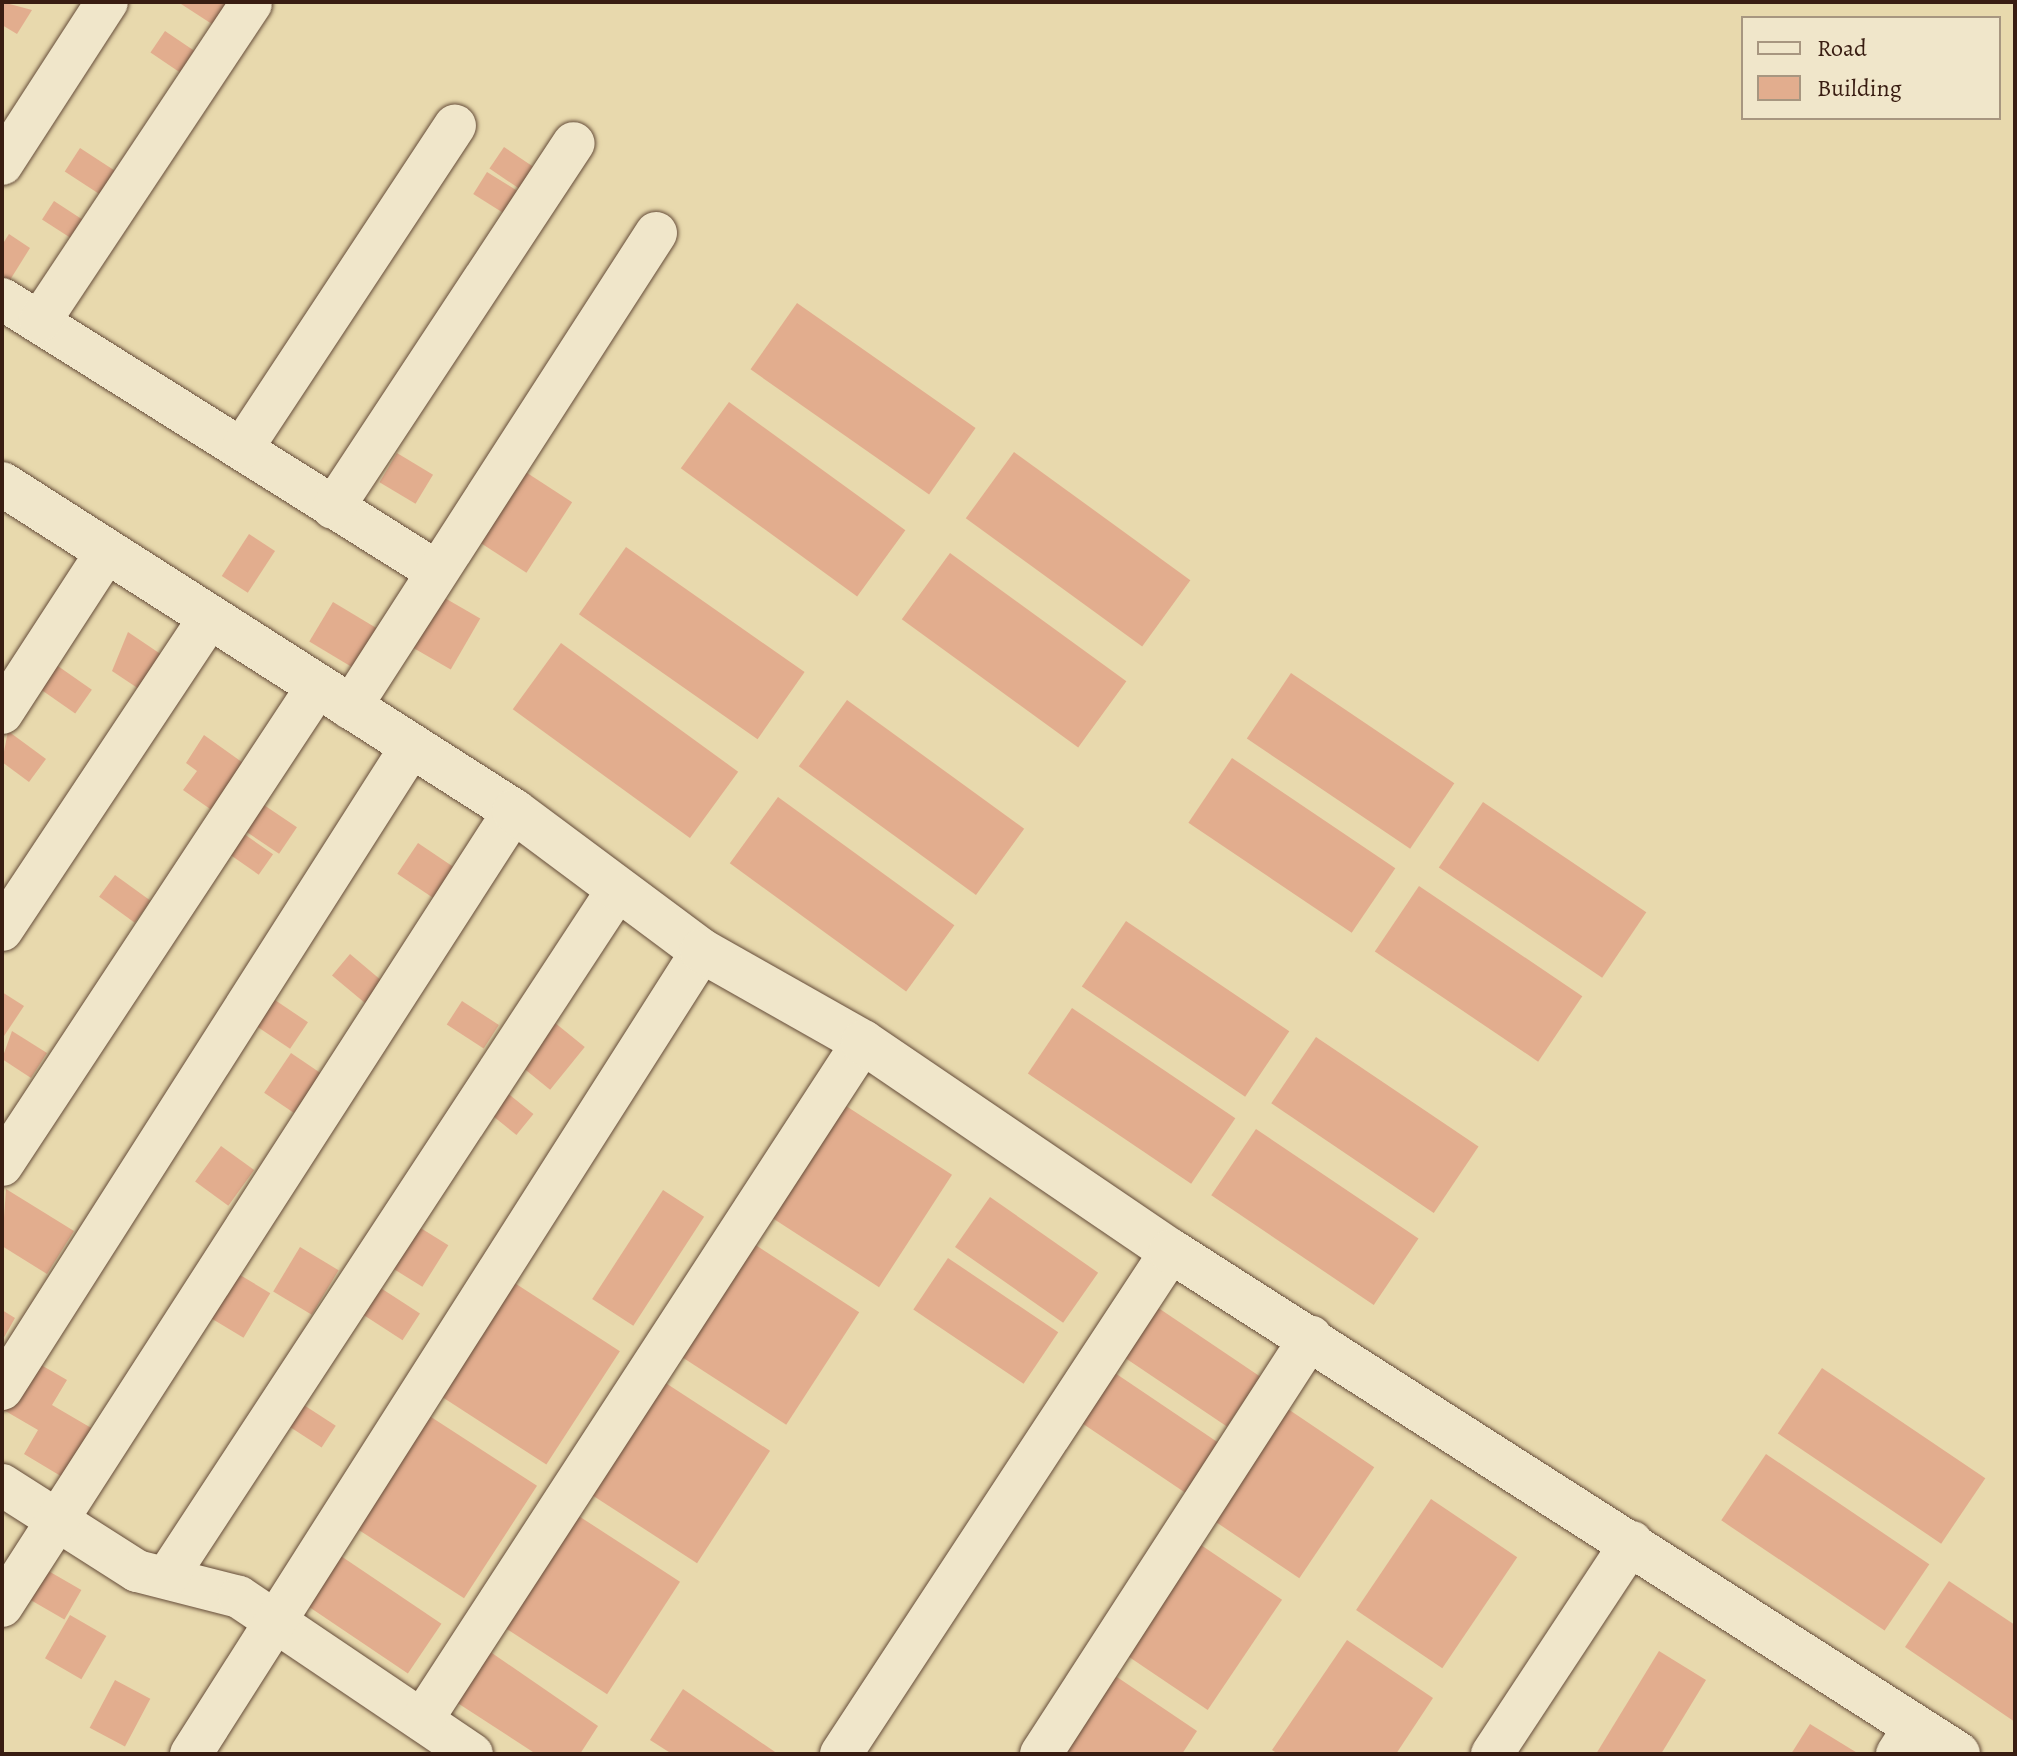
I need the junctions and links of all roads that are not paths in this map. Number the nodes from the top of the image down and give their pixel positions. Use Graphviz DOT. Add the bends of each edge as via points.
graph roads {
  1 [pos="107,2"];
  2 [pos="251,4"];
  3 [pos="455,126"];
  4 [pos="574,143"];
  5 [pos="2,164"];
  6 [pos="656,233"];
  7 [pos="2,299"];
  8 [pos="40,321"];
  9 [pos="243,447"];
  10 [pos="2,484"];
  11 [pos="333,508"];
  12 [pos="104,556"];
  13 [pos="436,571"];
  14 [pos="207,621"];
  15 [pos="333,697"];
  16 [pos="2,713"];
  17 [pos="411,747"];
  18 [pos="514,811"];
  19 [pos="618,889"];
  20 [pos="2,930"];
  21 [pos="702,951"];
  22 [pos="863,1042"];
  23 [pos="2,1165"];
  24 [pos="1171,1251"];
  25 [pos="1311,1337"];
  26 [pos="2,1389"];
  27 [pos="2,1485"];
  28 [pos="54,1521"];
  29 [pos="1632,1542"];
  30 [pos="167,1577"];
  31 [pos="2,1606"];
  32 [pos="275,1622"];
  33 [pos="422,1720"];
  34 [pos="1906,1740"];
  35 [pos="191,1754"];
  36 [pos="472,1754"];
  37 [pos="841,1754"];
  38 [pos="1041,1754"];
  39 [pos="1492,1754"];
  40 [pos="1958,1754"];
  1 -- 5 [label="street"];
  2 -- 8 [label="street"];
  3 -- 9 [label="street"];
  4 -- 11 [label="street"];
  6 -- 13 [label="street"];
  7 -- 8 [label="street"];
  8 -- 9 [label="street"];
  9 -- 11 [label="street"];
  10 -- 12 [label="main road"];
  11 -- 13 [label="street"];
  12 -- 14 [label="main road"];
  12 -- 16 [label="street"];
  13 -- 15 [label="street"];
  14 -- 15 [label="main road"];
  14 -- 20 [label="street"];
  15 -- 17 [label="main road"];
  15 -- 23 [label="street"];
  17 -- 18 [label="main road"];
  17 -- 26 [label="street"];
  18 -- 19 [label="main road"];
  18 -- 28 [label="street"];
  19 -- 21 [label="main road"];
  19 -- 30 [label="street"];
  21 -- 22 [label="main road"];
  21 -- 32 [label="street"];
  22 -- 24 [label="main road"];
  22 -- 33 [label="street"];
  24 -- 25 [label="main road"];
  24 -- 37 [label="street"];
  25 -- 29 [label="main road"];
  25 -- 38 [label="street"];
  27 -- 28 [label="street"];
  28 -- 30 [label="street" via="137,1571"];
  28 -- 31 [label="street"];
  29 -- 34 [label="main road"];
  29 -- 39 [label="street"];
  30 -- 32 [label="street" via="239,1597"];
  32 -- 33 [label="street"];
  32 -- 35 [label="street"];
  33 -- 36 [label="street"];
  34 -- 40 [label="main road"];
}
